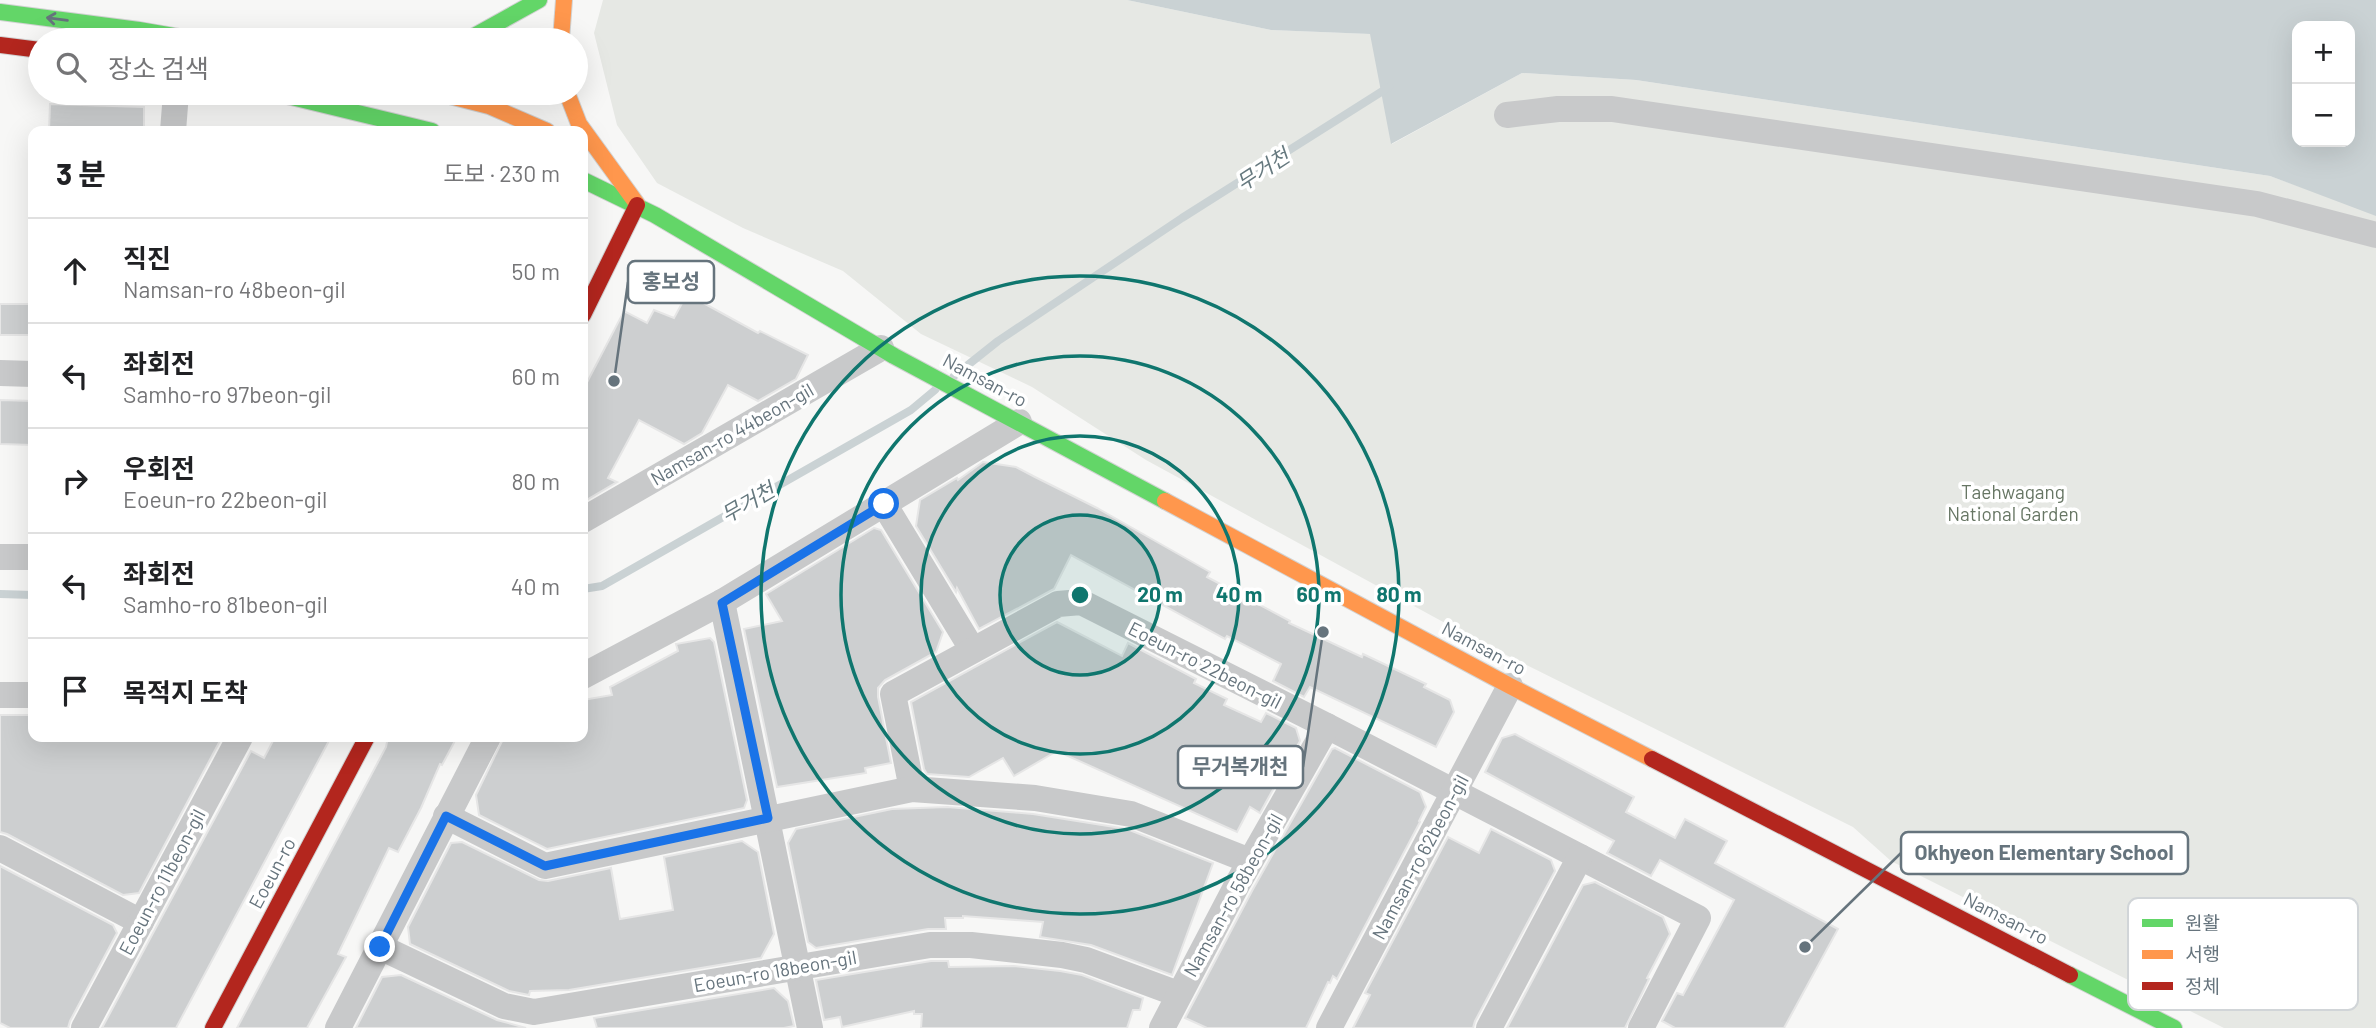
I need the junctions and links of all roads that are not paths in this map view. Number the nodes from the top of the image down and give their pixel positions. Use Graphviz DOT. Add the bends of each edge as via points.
graph roads {
  1 [pos="539,0"];
  2 [pos="564,0"];
  3 [pos="0,12"];
  4 [pos="124,28"];
  5 [pos="489,28"];
  6 [pos="562,28"];
  7 [pos="0,46"];
  8 [pos="28,49"];
  9 [pos="175,105"];
  10 [pos="325,105"];
  11 [pos="485,105"];
  12 [pos="561,105"];
  13 [pos="570,105"];
  14 [pos="1507,115"];
  15 [pos="173,126"];
  16 [pos="411,126"];
  17 [pos="537,126"];
  18 [pos="552,126"];
  19 [pos="580,126"];
  20 [pos="588,136"];
  21 [pos="588,160"];
  22 [pos="588,182"];
  23 [pos="638,205"];
  24 [pos="2376,235"];
  25 [pos="588,305"];
  26 [pos="887,352"];
  27 [pos="0,373"];
  28 [pos="28,374"];
  29 [pos="1018,422"];
  30 [pos="884,504"];
  31 [pos="588,517"];
  32 [pos="0,557"];
  33 [pos="28,557"];
  34 [pos="722,603"];
  35 [pos="972,649"];
  36 [pos="588,673"];
  37 [pos="1510,686"];
  38 [pos="0,695"];
  39 [pos="28,695"];
  40 [pos="1327,726"];
  41 [pos="237,742"];
  42 [pos="364,742"];
  43 [pos="485,742"];
  44 [pos="912,789"];
  45 [pos="1454,792"];
  46 [pos="446,816"];
  47 [pos="768,818"];
  48 [pos="0,849"];
  49 [pos="1580,857"];
  50 [pos="1250,861"];
  51 [pos="141,922"];
  52 [pos="380,947"];
  53 [pos="798,967"];
  54 [pos="1178,995"];
  55 [pos="2128,1004"];
  56 [pos="2139,1010"];
  57 [pos="83,1028"];
  58 [pos="213,1028"];
  59 [pos="338,1028"];
  60 [pos="810,1028"];
  61 [pos="1162,1028"];
  62 [pos="1329,1028"];
  63 [pos="1489,1028"];
  64 [pos="1641,1028"];
  65 [pos="2174,1028"];
  1 -- 5 [label="main road"];
  2 -- 6 [label="main road"];
  4 -- 3 [label="main road, one-way"];
  7 -- 8 [label="main road"];
  9 -- 15 [label="street"];
  10 -- 16 [label="main road"];
  11 -- 17 [label="main road"];
  12 -- 18 [label="main road"];
  13 -- 19 [label="main road"];
  14 -- 24 [label="street" via="1612,109 2257,204"];
  20 -- 23 [label="main road"];
  21 -- 23 [label="main road, Namsan-ro"];
  22 -- 23 [label="main road, Namsan-ro"];
  23 -- 25 [label="main road"];
  23 -- 26 [label="main road, Namsan-ro"];
  26 -- 29 [label="main road, Namsan-ro"];
  26 -- 31 [label="street, Namsan-ro 44beon-gil"];
  27 -- 28 [label="street"];
  29 -- 30 [label="street"];
  29 -- 37 [label="main road, Namsan-ro"];
  30 -- 34 [label="street"];
  30 -- 35 [label="street"];
  32 -- 33 [label="street"];
  34 -- 36 [label="street"];
  34 -- 47 [label="street"];
  35 -- 40 [label="street, Eoeun-ro 22beon-gil" via="1058,604 1081,603"];
  35 -- 44 [label="street, Eoeun-ro 22beon-gil" via="893,694"];
  37 -- 45 [label="street, Namsan-ro 62beon-gil"];
  37 -- 55 [label="main road, Namsan-ro"];
  38 -- 39 [label="street"];
  40 -- 45 [label="street, Eoeun-ro 22beon-gil"];
  40 -- 50 [label="street, Namsan-ro 58beon-gil"];
  41 -- 51 [label="street, Eoeun-ro 11beon-gil"];
  42 -- 58 [label="main road, Eoeun-ro"];
  43 -- 46 [label="street"];
  44 -- 47 [label="street"];
  44 -- 50 [label="street" via="1035,798 1131,814"];
  45 -- 49 [label="street, Eoeun-ro 22beon-gil"];
  45 -- 62 [label="street, Namsan-ro 62beon-gil"];
  46 -- 47 [label="street" via="545,866"];
  46 -- 52 [label="street"];
  47 -- 53 [label="street"];
  48 -- 51 [label="street"];
  49 -- 63 [label="street"];
  49 -- 64 [label="street, Eoeun-ro 22beon-gil" via="1698,918"];
  50 -- 54 [label="street, Namsan-ro 58beon-gil"];
  51 -- 57 [label="street, Eoeun-ro 11beon-gil"];
  52 -- 53 [label="street, Eoeun-ro 18beon-gil" via="504,1006 534,1012"];
  52 -- 59 [label="street"];
  53 -- 54 [label="street, Eoeun-ro 18beon-gil" via="930,945 971,945 1086,960"];
  53 -- 60 [label="street"];
  54 -- 61 [label="street, Namsan-ro 58beon-gil"];
  56 -- 65 [label="main road, Namsan-ro"];
}
